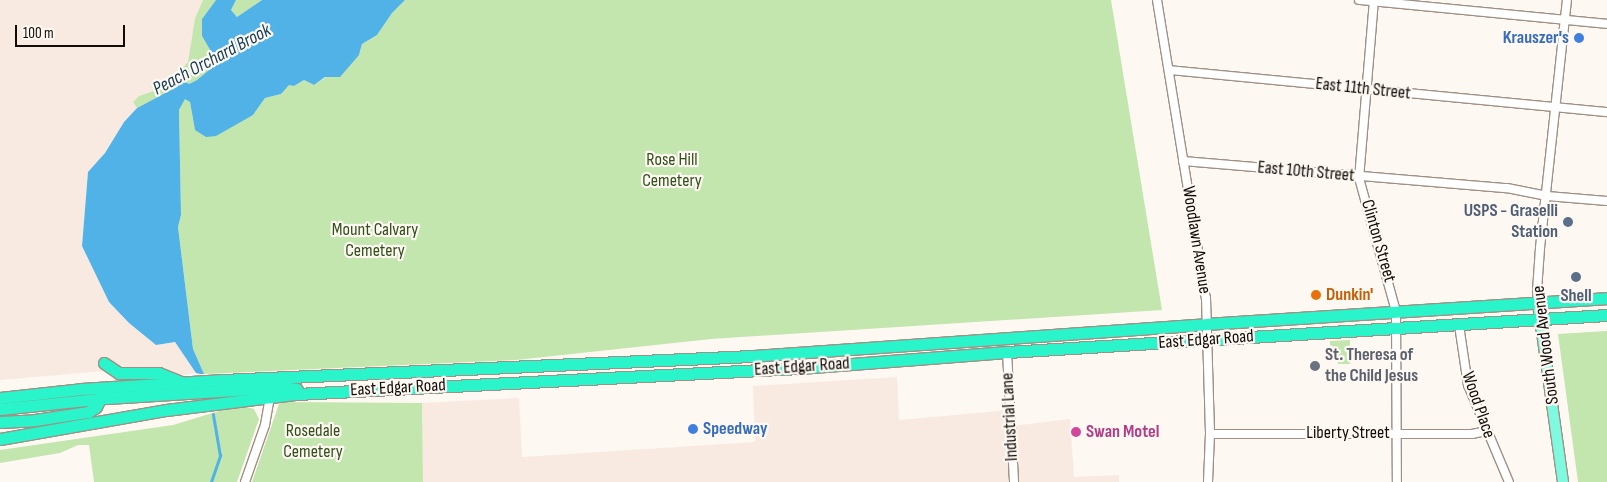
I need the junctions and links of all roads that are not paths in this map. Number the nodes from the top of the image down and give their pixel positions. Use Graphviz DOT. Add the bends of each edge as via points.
graph roads {
  1 [pos="1157,0"];
  2 [pos="1359,0"];
  3 [pos="1567,0"];
  4 [pos="1374,1"];
  5 [pos="1566,20"];
  6 [pos="1607,24"];
  7 [pos="1169,70"];
  8 [pos="1366,89"];
  9 [pos="1557,107"];
  10 [pos="1607,112"];
  11 [pos="1183,162"];
  12 [pos="1359,176"];
  13 [pos="1547,196"];
  14 [pos="1607,200"];
  15 [pos="1607,298"];
  16 [pos="1538,304"];
  17 [pos="1396,311"];
  18 [pos="1607,315"];
  19 [pos="1541,319"];
  20 [pos="1207,324"];
  21 [pos="1459,325"];
  22 [pos="1396,327"];
  23 [pos="1207,340"];
  24 [pos="1007,352"];
  25 [pos="104,363"];
  26 [pos="183,383"];
  27 [pos="337,392"];
  28 [pos="102,393"];
  29 [pos="270,397"];
  30 [pos="0,398"];
  31 [pos="0,409"];
  32 [pos="35,420"];
  33 [pos="0,422"];
  34 [pos="0,428"];
  35 [pos="1486,431"];
  36 [pos="40,432"];
  37 [pos="1396,433"];
  38 [pos="1210,434"];
  39 [pos="0,439"];
  40 [pos="0,447"];
  41 [pos="245,482"];
  42 [pos="1014,482"];
  43 [pos="1208,482"];
  44 [pos="1396,482"];
  45 [pos="1510,482"];
  46 [pos="1563,482"];
  1 -- 7 [label="street, Woodlawn Avenue"];
  2 -- 4 [label="street"];
  3 -- 5 [label="street, South Wood Avenue"];
  4 -- 5 [label="street"];
  4 -- 8 [label="street, Clinton Street"];
  5 -- 6 [label="street"];
  5 -- 9 [label="street, South Wood Avenue"];
  7 -- 8 [label="street, East 11th Street"];
  7 -- 11 [label="street, Woodlawn Avenue"];
  8 -- 9 [label="street, East 11th Street"];
  8 -- 12 [label="street, Clinton Street"];
  9 -- 10 [label="street, East 11th Street"];
  9 -- 13 [label="street, South Wood Avenue"];
  11 -- 12 [label="street, East 10th Street"];
  11 -- 20 [label="street, Woodlawn Avenue" via="1206,298"];
  12 -- 13 [label="street, East 10th Street" via="1507,188"];
  12 -- 17 [label="street, Clinton Street"];
  13 -- 14 [label="street, East 10th Street"];
  13 -- 16 [label="street, South Wood Avenue"];
  15 -- 16 [label="highway"];
  16 -- 17 [label="highway"];
  16 -- 19 [label="main road, South Wood Avenue"];
  17 -- 20 [label="highway, East Edgar Road"];
  17 -- 22 [label="street, Clinton Street"];
  18 -- 19 [label="highway, East Edgar Road"];
  19 -- 21 [label="highway, East Edgar Road"];
  19 -- 46 [label="main road, South Wood Avenue"];
  20 -- 23 [label="street, Woodlawn Avenue"];
  20 -- 26 [label="highway, East Edgar Road" via="752,356"];
  21 -- 22 [label="highway, East Edgar Road"];
  21 -- 35 [label="street, Wood Place" via="1468,385"];
  22 -- 23 [label="highway, East Edgar Road"];
  22 -- 37 [label="street, Clinton Street"];
  23 -- 24 [label="highway, East Edgar Road"];
  23 -- 38 [label="street, Woodlawn Avenue"];
  24 -- 27 [label="highway, East Edgar Road" via="799,368"];
  24 -- 42 [label="street, Industrial Lane"];
  25 -- 26 [label="highway" via="119,373 159,373"];
  26 -- 28 [label="highway, East Edgar Road"];
  27 -- 28 [label="highway" via="280,388"];
  27 -- 29 [label="highway, East Edgar Road"];
  28 -- 30 [label="highway, East Edgar Road"];
  28 -- 31 [label="highway"];
  28 -- 32 [label="highway" via="96,407 88,412"];
  29 -- 36 [label="highway, East Edgar Road" via="148,413"];
  29 -- 41 [label="street"];
  32 -- 33 [label="highway"];
  32 -- 34 [label="highway"];
  35 -- 37 [label="street, Liberty Street" via="1472,434"];
  35 -- 45 [label="street, Wood Place"];
  36 -- 39 [label="highway, East Edgar Road"];
  36 -- 40 [label="highway"];
  37 -- 38 [label="street, Liberty Street"];
  37 -- 44 [label="street, Clinton Street"];
  38 -- 43 [label="street, Woodlawn Avenue"];
}
